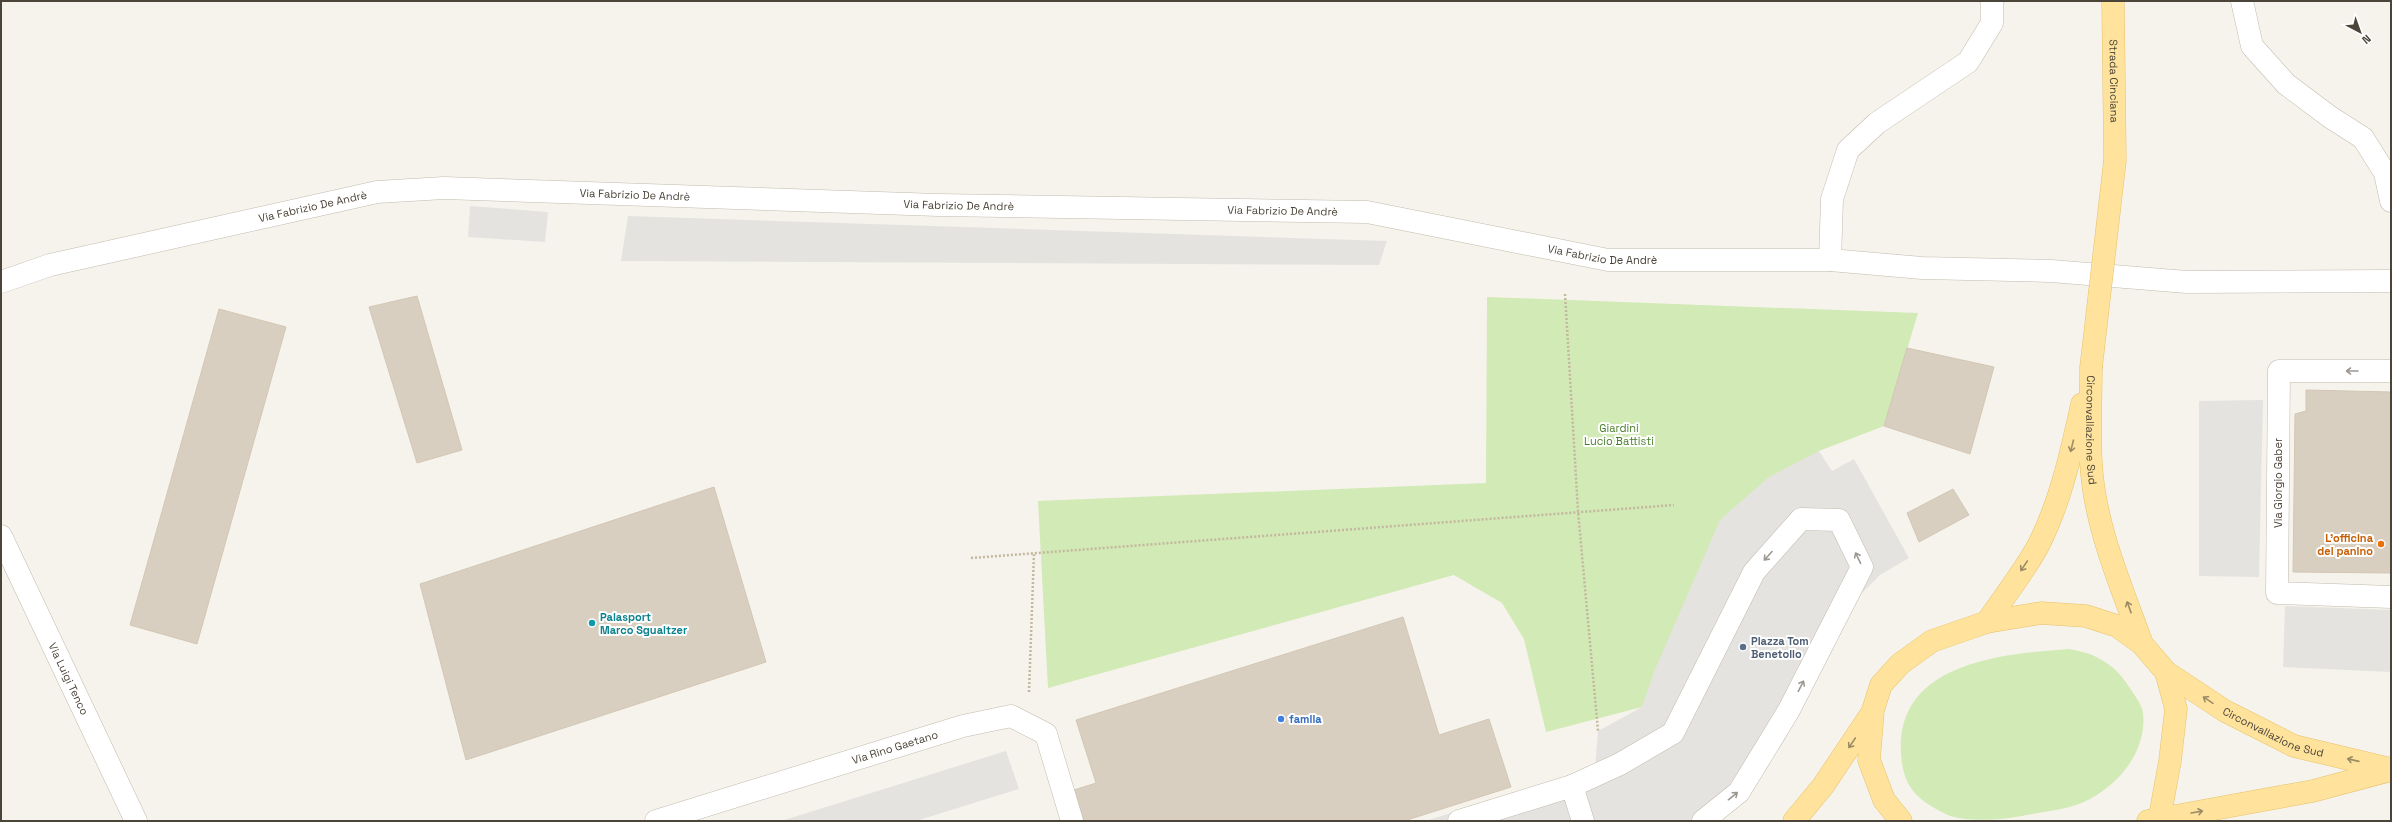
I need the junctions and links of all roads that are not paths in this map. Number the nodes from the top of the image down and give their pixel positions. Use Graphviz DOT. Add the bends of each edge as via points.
graph roads {
  1 [pos="1992,1"];
  2 [pos="2113,1"];
  3 [pos="2242,1"];
  4 [pos="2391,201"];
  5 [pos="1830,260"];
  6 [pos="2391,281"];
  7 [pos="1,282"];
  8 [pos="2091,368"];
  9 [pos="2391,371"];
  10 [pos="1,536"];
  11 [pos="2391,597"];
  12 [pos="1987,622"];
  13 [pos="2142,644"];
  14 [pos="2166,672"];
  15 [pos="1873,710"];
  16 [pos="2388,765"];
  17 [pos="1572,786"];
  18 [pos="1498,815"];
  19 [pos="2155,820"];
  20 [pos="136,821"];
  21 [pos="656,821"];
  22 [pos="1072,821"];
  23 [pos="1459,821"];
  24 [pos="1583,821"];
  25 [pos="1703,821"];
  26 [pos="1794,821"];
  27 [pos="1901,821"];
  1 -- 5 [label="street" via="1992,23 1968,62 1877,122 1848,150 1832,199"];
  2 -- 8 [label="main road, Strada Cinciana, bridge" via="2115,160"];
  3 -- 4 [label="street" via="2252,46 2286,84 2363,138 2385,173"];
  5 -- 6 [label="street, Via Fabrizio De Andrè" via="1922,268 2051,271 2187,282"];
  5 -- 7 [label="street, Via Fabrizio De Andrè" via="1608,260 1367,212 938,205 444,188 377,192 50,265"];
  8 -- 12 [label="main road, Circonvallazione Sud, one-way" via="2055,508 2037,547"];
  13 -- 8 [label="main road, Circonvallazione Sud, one-way" via="2104,537 2097,502 2091,463"];
  9 -- 11 [label="street, Via Giorgio Gaber, one-way" via="2279,371 2277,593"];
  10 -- 20 [label="street, Via Luigi Tenco"];
  12 -- 13 [label="main road, Circonvallazione Sud" via="2041,613 2086,616 2117,626"];
  12 -- 15 [label="main road, Circonvallazione Sud" via="1932,641 1900,664 1881,685"];
  13 -- 14 [label="main road, Circonvallazione Sud"];
  16 -- 14 [label="main road, Circonvallazione Sud, one-way" via="2294,746 2225,711"];
  14 -- 19 [label="main road, Circonvallazione Sud" via="2176,709 2170,761"];
  15 -- 26 [label="main road, Circonvallazione Sud, one-way" via="1823,786"];
  15 -- 27 [label="main road, Circonvallazione Sud" via="1869,760 1884,800"];
  19 -- 16 [label="main road, Circonvallazione Sud, one-way" via="2313,791"];
  17 -- 18 [label="street"];
  17 -- 24 [label="street"];
  25 -- 17 [label="street, one-way" via="1739,792 1789,710 1862,567 1839,520 1801,519 1754,572 1673,733 1620,764"];
  18 -- 23 [label="street"];
  21 -- 22 [label="street, Via Rino Gaetano" via="963,726 1011,716 1046,734"];
}
